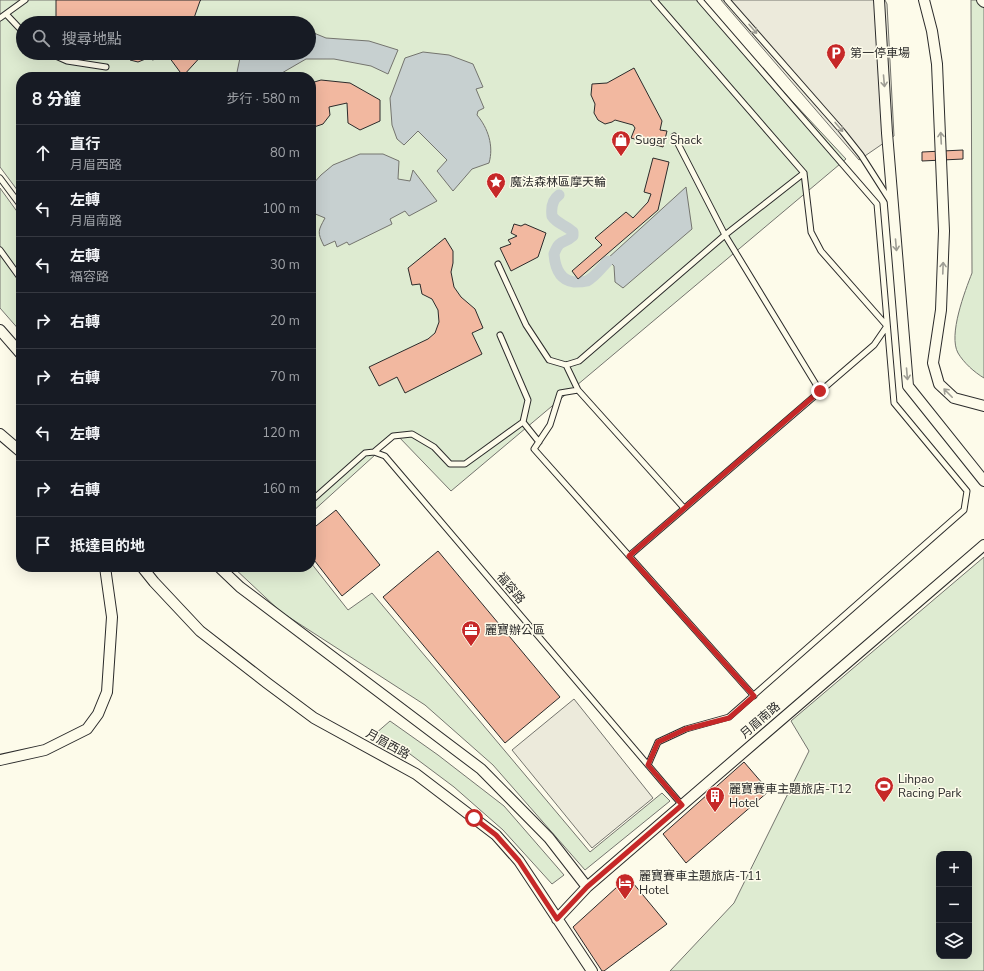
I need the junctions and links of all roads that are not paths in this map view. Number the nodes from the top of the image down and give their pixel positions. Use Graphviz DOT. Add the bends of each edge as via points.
graph roads {
  1 [pos="25,0"];
  2 [pos="654,0"];
  3 [pos="700,0"];
  4 [pos="727,0"];
  5 [pos="879,0"];
  6 [pos="924,0"];
  7 [pos="982,0"];
  8 [pos="984,2"];
  9 [pos="6,14"];
  10 [pos="0,18"];
  11 [pos="16,25"];
  12 [pos="64,60"];
  13 [pos="106,67"];
  14 [pos="674,136"];
  15 [pos="804,173"];
  16 [pos="0,178"];
  17 [pos="16,199"];
  18 [pos="893,206"];
  19 [pos="725,235"];
  20 [pos="0,250"];
  21 [pos="498,264"];
  22 [pos="16,272"];
  23 [pos="887,326"];
  24 [pos="0,330"];
  25 [pos="500,335"];
  26 [pos="16,348"];
  27 [pos="566,365"];
  28 [pos="578,390"];
  29 [pos="820,391"];
  30 [pos="984,406"];
  31 [pos="523,422"];
  32 [pos="0,434"];
  33 [pos="539,442"];
  34 [pos="16,448"];
  35 [pos="374,452"];
  36 [pos="984,481"];
  37 [pos="316,497"];
  38 [pos="684,508"];
  39 [pos="984,545"];
  40 [pos="629,556"];
  41 [pos="106,572"];
  42 [pos="146,572"];
  43 [pos="224,572"];
  44 [pos="754,696"];
  45 [pos="0,760"];
  46 [pos="648,765"];
  47 [pos="682,805"];
  48 [pos="587,887"];
  49 [pos="557,919"];
  50 [pos="592,971"];
  1 -- 9 [label="lane"];
  2 -- 15 [label="lane"];
  3 -- 23 [label="lane" via="877,204"];
  4 -- 18 [label="lane, one-way" via="842,131 861,155"];
  5 -- 18 [label="street, one-way"];
  30 -- 6 [label="street, one-way" via="954,398 939,384 933,363 941,310 944,231 937,64"];
  7 -- 8 [label="street"];
  9 -- 10 [label="lane"];
  9 -- 11 [label="lane"];
  12 -- 13 [label="lane"];
  14 -- 19 [label="lane"];
  15 -- 19 [label="lane"];
  15 -- 23 [label="lane" via="810,232 821,251"];
  16 -- 17 [label="lane"];
  18 -- 36 [label="street, one-way" via="908,386"];
  19 -- 27 [label="lane" via="578,361"];
  19 -- 29 [label="lane"];
  20 -- 22 [label="lane"];
  21 -- 27 [label="lane" via="526,325 549,360"];
  23 -- 29 [label="lane" via="874,345"];
  23 -- 44 [label="lane" via="894,404 967,491 964,510"];
  24 -- 26 [label="street"];
  25 -- 31 [label="lane" via="528,400"];
  27 -- 28 [label="lane"];
  28 -- 33 [label="lane" via="560,392 550,425"];
  28 -- 38 [label="lane"];
  29 -- 38 [label="lane"];
  31 -- 33 [label="lane"];
  31 -- 35 [label="lane" via="465,464 450,464 434,447 412,434 392,436"];
  32 -- 34 [label="street"];
  33 -- 40 [label="lane" via="534,449"];
  35 -- 37 [label="lane" via="365,453"];
  35 -- 46 [label="lane, 福容路" via="385,456"];
  38 -- 40 [label="lane"];
  39 -- 47 [label="street, 月眉南路"];
  40 -- 44 [label="lane"];
  41 -- 45 [label="street" via="112,617 107,692 98,714 87,729 46,750"];
  42 -- 49 [label="street, 月眉西路" via="200,631 266,683 314,718 416,774 496,835 519,861"];
  43 -- 48 [label="street" via="240,587 481,769 549,838"];
  44 -- 46 [label="lane" via="729,718 686,729 658,742"];
  46 -- 47 [label="lane, 福容路"];
  47 -- 48 [label="street, 月眉南路"];
  48 -- 49 [label="street, 月眉南路"];
  49 -- 50 [label="street, 月眉西路"];
}
